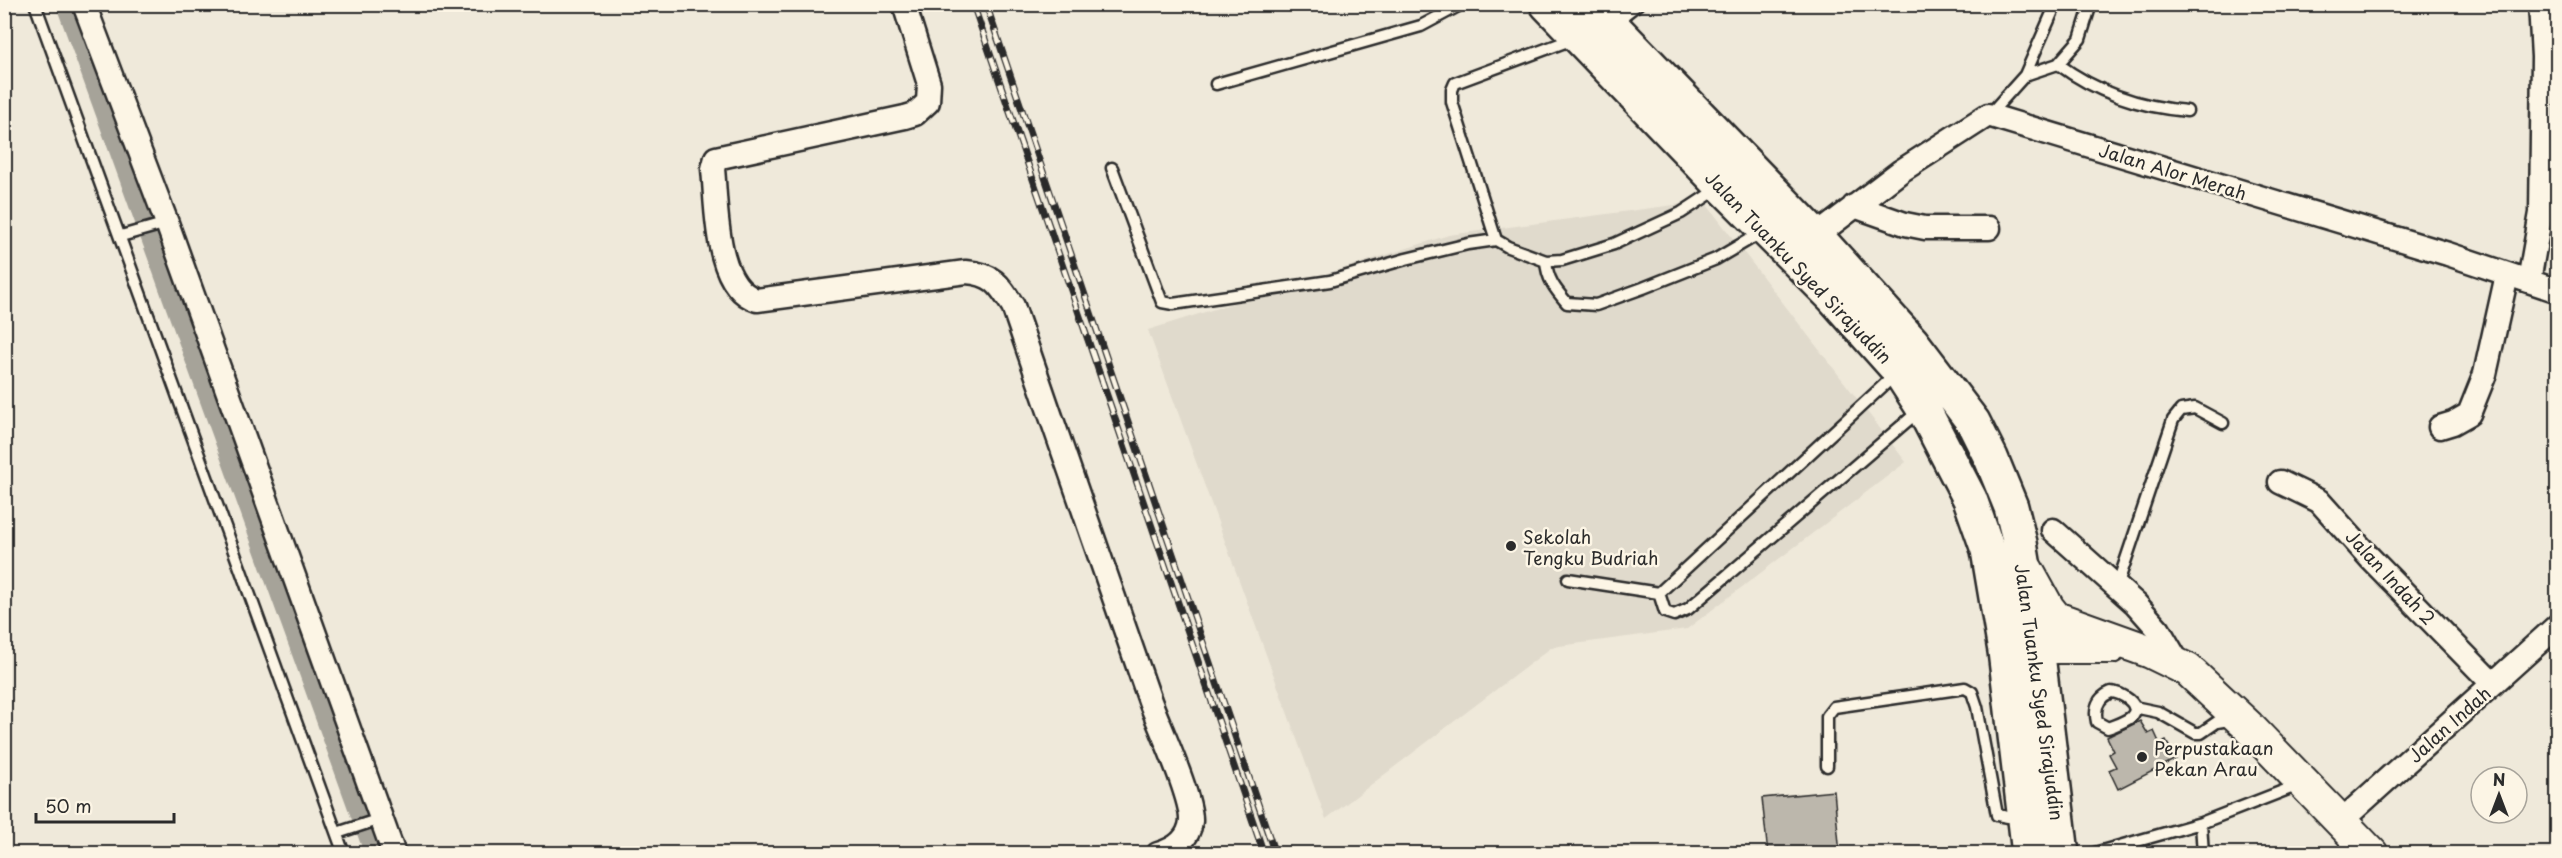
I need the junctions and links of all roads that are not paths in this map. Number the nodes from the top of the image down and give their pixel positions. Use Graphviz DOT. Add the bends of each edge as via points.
graph roads {
  1 [pos="35,4"];
  2 [pos="84,4"];
  3 [pos="904,4"];
  4 [pos="1462,4"];
  5 [pos="1547,4"];
  6 [pos="1638,4"];
  7 [pos="2056,4"];
  8 [pos="2091,4"];
  9 [pos="2540,4"];
  10 [pos="1600,15"];
  11 [pos="1579,37"];
  12 [pos="2550,58"];
  13 [pos="2058,64"];
  14 [pos="2025,75"];
  15 [pos="1216,84"];
  16 [pos="2187,111"];
  17 [pos="1988,116"];
  18 [pos="1112,168"];
  19 [pos="1722,186"];
  20 [pos="1854,206"];
  21 [pos="161,225"];
  22 [pos="1989,228"];
  23 [pos="1767,229"];
  24 [pos="1816,236"];
  25 [pos="121,237"];
  26 [pos="1496,240"];
  27 [pos="1546,261"];
  28 [pos="2518,278"];
  29 [pos="2558,291"];
  30 [pos="1899,371"];
  31 [pos="1923,408"];
  32 [pos="2223,423"];
  33 [pos="2440,427"];
  34 [pos="2280,482"];
  35 [pos="2053,530"];
  36 [pos="2023,561"];
  37 [pos="1568,579"];
  38 [pos="2117,586"];
  39 [pos="1659,593"];
  40 [pos="2558,625"];
  41 [pos="2136,647"];
  42 [pos="2021,649"];
  43 [pos="2179,664"];
  44 [pos="2493,684"];
  45 [pos="2134,707"];
  46 [pos="2240,717"];
  47 [pos="1827,766"];
  48 [pos="2303,783"];
  49 [pos="2024,814"];
  50 [pos="373,821"];
  51 [pos="2340,822"];
  52 [pos="2201,823"];
  53 [pos="341,832"];
  54 [pos="344,854"];
  55 [pos="394,854"];
  56 [pos="1158,854"];
  57 [pos="2029,854"];
  58 [pos="2062,854"];
  59 [pos="2091,854"];
  60 [pos="2204,854"];
  61 [pos="2372,854"];
  1 -- 25 [label="lane"];
  2 -- 21 [label="street"];
  3 -- 56 [label="street" via="928,84 928,102 905,117 716,158 713,169 723,257 739,290 757,300 966,272 991,277 1003,291 1013,306 1189,804 1191,823 1183,839 1173,850"];
  4 -- 15 [label="lane" via="1421,26"];
  5 -- 11 [label="highway, Jalan Tuanku Syed Sirajuddin"];
  6 -- 10 [label="lane"];
  7 -- 14 [label="lane"];
  8 -- 13 [label="lane" via="2080,39"];
  9 -- 12 [label="street"];
  10 -- 24 [label="highway, Jalan Tuanku Syed Sirajuddin"];
  11 -- 19 [label="highway, Jalan Tuanku Syed Sirajuddin"];
  11 -- 26 [label="lane" via="1455,82 1452,102"];
  12 -- 28 [label="street" via="2541,213"];
  13 -- 14 [label="lane"];
  13 -- 16 [label="lane" via="2110,95 2155,109"];
  14 -- 17 [label="lane"];
  17 -- 20 [label="street"];
  17 -- 28 [label="street, Jalan Alor Merah"];
  18 -- 26 [label="lane" via="1162,302 1173,304 1330,281 1406,259"];
  19 -- 23 [label="highway, Jalan Tuanku Syed Sirajuddin"];
  19 -- 27 [label="lane" via="1681,213 1614,244"];
  20 -- 22 [label="street" via="1925,228"];
  20 -- 24 [label="street"];
  21 -- 25 [label="lane"];
  21 -- 50 [label="street"];
  23 -- 27 [label="lane" via="1716,259 1596,305 1567,303 1547,275"];
  23 -- 30 [label="highway, Jalan Tuanku Syed Sirajuddin"];
  24 -- 36 [label="highway, Jalan Tuanku Syed Sirajuddin" via="1911,342 1973,422 2011,507"];
  25 -- 53 [label="lane"];
  26 -- 27 [label="lane"];
  28 -- 29 [label="street, Jalan Alor Merah"];
  28 -- 33 [label="street" via="2469,414"];
  30 -- 31 [label="highway, Jalan Tuanku Syed Sirajuddin"];
  30 -- 39 [label="lane"];
  31 -- 39 [label="lane" via="1688,609 1674,615 1665,612"];
  31 -- 42 [label="highway, Jalan Tuanku Syed Sirajuddin" via="1970,499"];
  32 -- 38 [label="lane" via="2195,408 2181,410 2173,420"];
  34 -- 44 [label="street, Jalan Indah 2" via="2319,501"];
  35 -- 38 [label="street"];
  36 -- 41 [label="street" via="2056,618"];
  36 -- 42 [label="highway, Jalan Tuanku Syed Sirajuddin"];
  37 -- 39 [label="lane"];
  38 -- 43 [label="street" via="2159,630"];
  40 -- 44 [label="street, Jalan Indah"];
  41 -- 42 [label="street"];
  41 -- 43 [label="street"];
  42 -- 49 [label="highway, Jalan Tuanku Syed Sirajuddin"];
  42 -- 58 [label="highway, Jalan Tuanku Syed Sirajuddin"];
  43 -- 46 [label="street"];
  44 -- 51 [label="street, Jalan Indah"];
  45 -- 46 [label="lane" via="2158,712 2195,733"];
  46 -- 48 [label="street"];
  47 -- 49 [label="lane" via="1827,716 1834,707 1965,688 1972,692 1977,707 1997,815"];
  48 -- 51 [label="street"];
  48 -- 52 [label="lane"];
  49 -- 57 [label="highway, Jalan Tuanku Syed Sirajuddin"];
  50 -- 53 [label="lane"];
  50 -- 55 [label="street"];
  51 -- 61 [label="street"];
  52 -- 59 [label="lane"];
  52 -- 60 [label="lane"];
  53 -- 54 [label="lane"];
}
